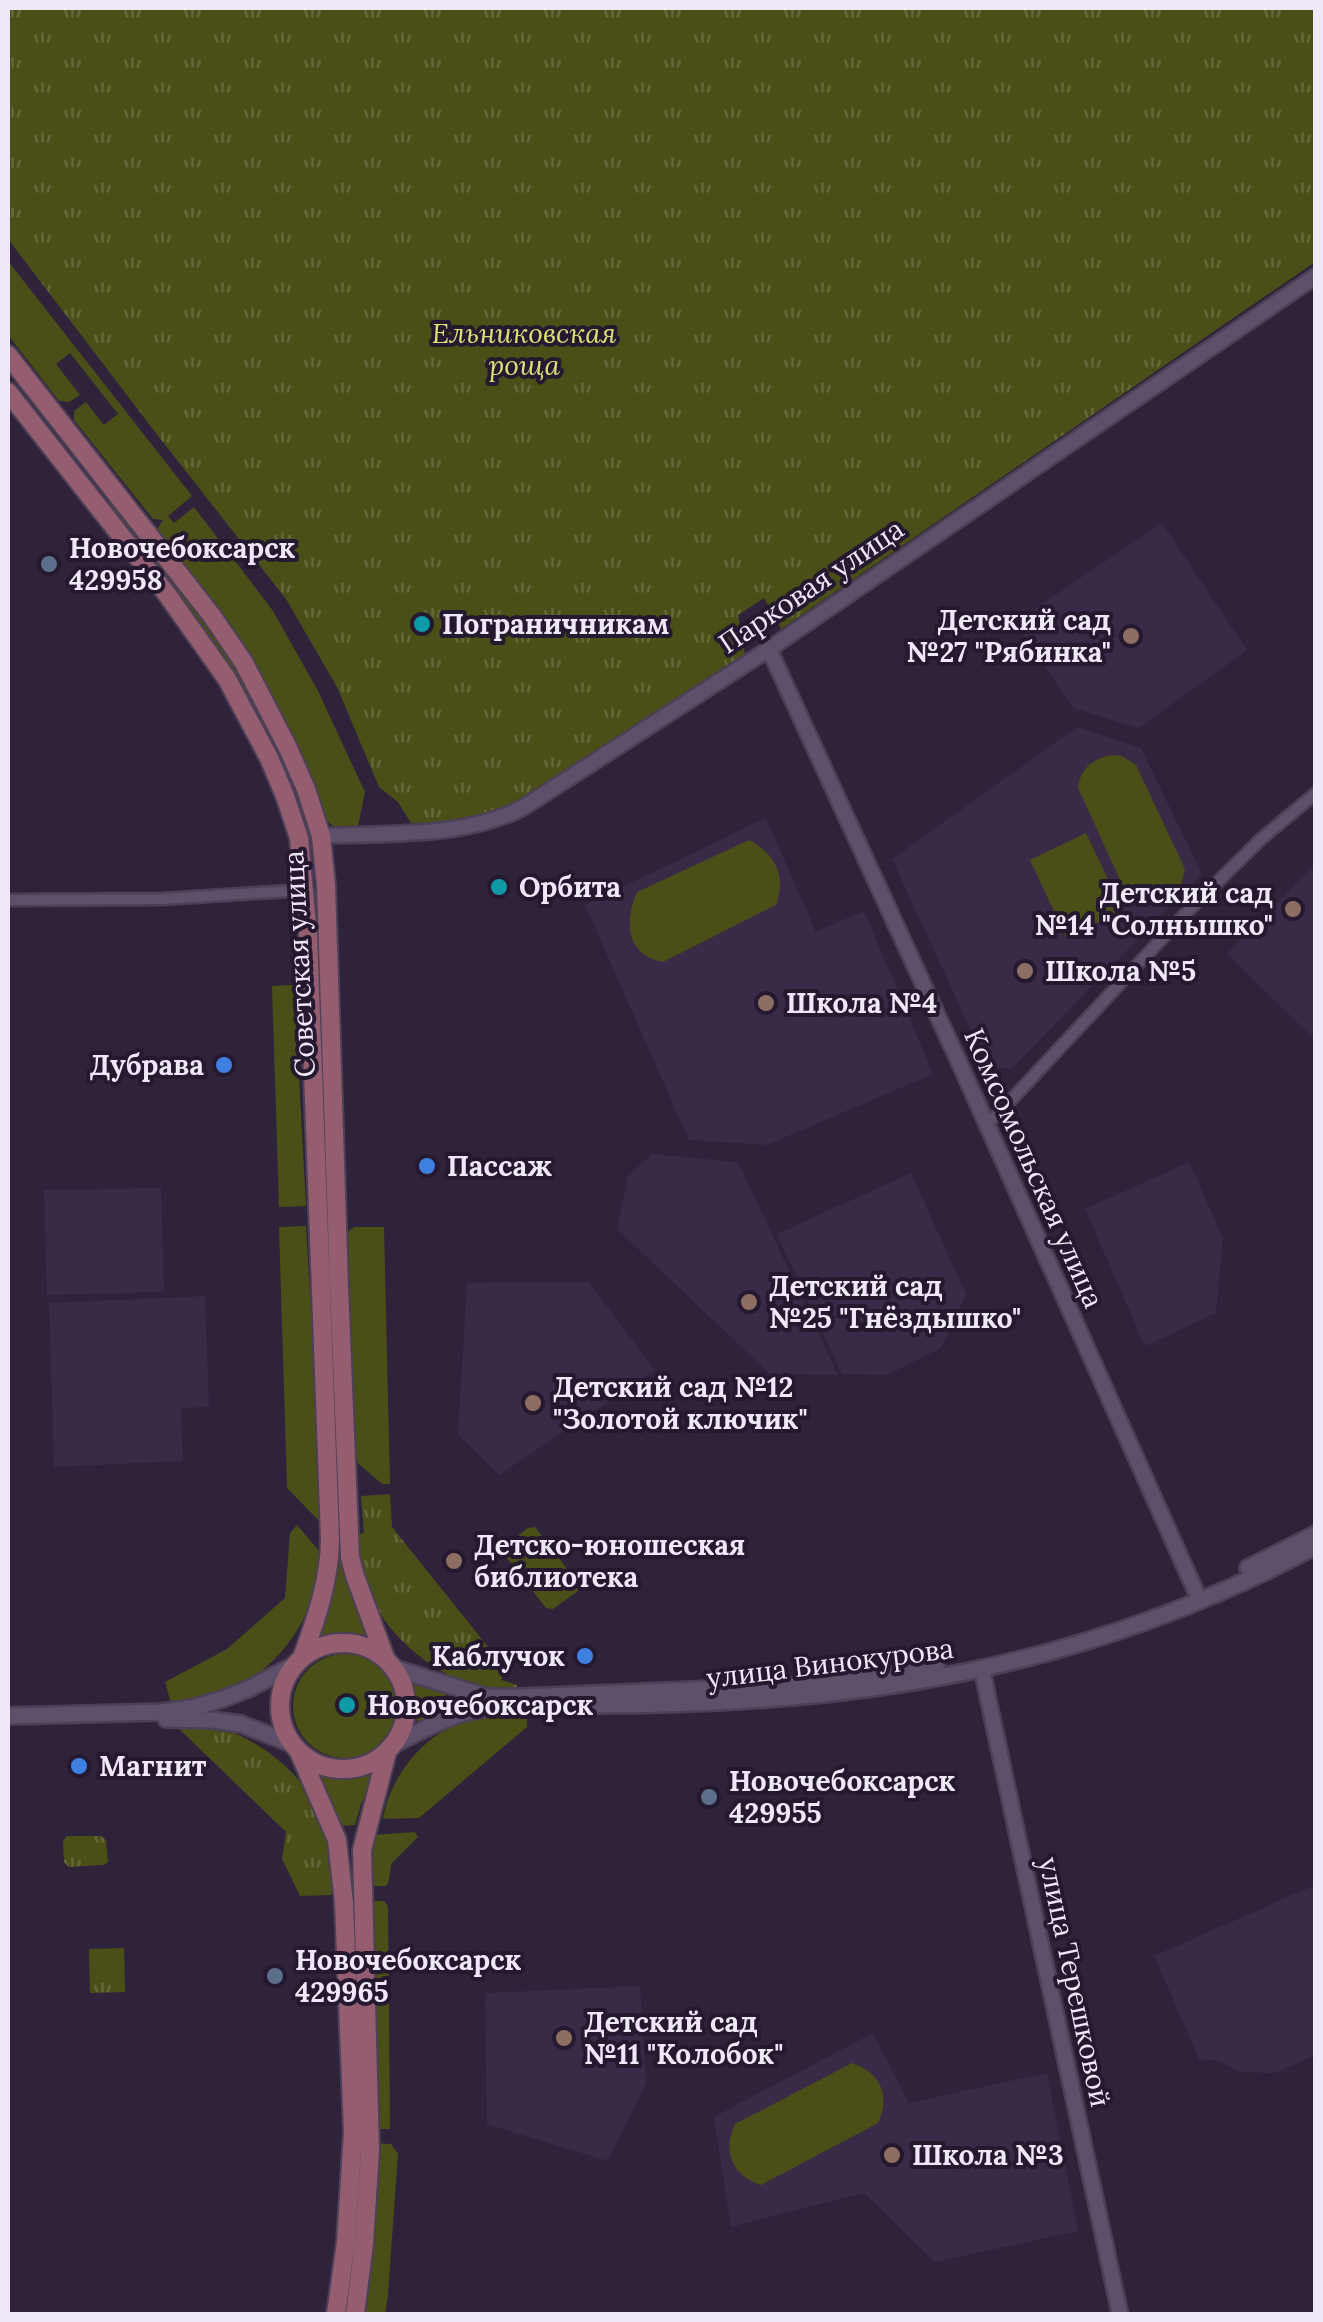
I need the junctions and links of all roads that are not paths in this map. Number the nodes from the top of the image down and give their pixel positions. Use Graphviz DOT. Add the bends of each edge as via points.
graph roads {
  1 [pos="1316,276"];
  2 [pos="8,356"];
  3 [pos="8,392"];
  4 [pos="769,649"];
  5 [pos="1316,793"];
  6 [pos="321,836"];
  7 [pos="299,838"];
  8 [pos="305,890"];
  9 [pos="8,900"];
  10 [pos="986,1124"];
  11 [pos="1316,1534"];
  12 [pos="1316,1546"];
  13 [pos="1198,1596"];
  14 [pos="299,1661"];
  15 [pos="390,1664"];
  16 [pos="981,1665"];
  17 [pos="936,1674"];
  18 [pos="8,1720"];
  19 [pos="296,1748"];
  20 [pos="391,1748"];
  21 [pos="336,2314"];
  22 [pos="355,2314"];
  23 [pos="1120,2314"];
  1 -- 4 [label="street, Парковая улица"];
  2 -- 6 [label="main road, Советская улица" via="244,663 288,748"];
  3 -- 7 [label="main road, Советская улица" via="227,679 269,758"];
  4 -- 6 [label="street, Парковая улица" via="508,816 439,830"];
  4 -- 10 [label="street, Комсомольская улица"];
  5 -- 10 [label="street" via="1184,915"];
  6 -- 7 [label="main road, Парковая улица"];
  6 -- 15 [label="main road, Советская улица" via="349,1539 355,1576"];
  7 -- 8 [label="main road, Советская улица"];
  8 -- 9 [label="street"];
  8 -- 14 [label="main road, Советская улица" via="330,1551"];
  10 -- 13 [label="street, Комсомольская улица"];
  11 -- 13 [label="main road, улица Винокурова"];
  12 -- 13 [label="main road, улица Винокурова"];
  13 -- 16 [label="main road, улица Винокурова" via="1112,1635"];
  14 -- 15 [label="main road" via="324,1646 348,1643"];
  14 -- 18 [label="main road" via="248,1689 192,1708"];
  14 -- 19 [label="main road" via="280,1699 282,1722"];
  15 -- 17 [label="main road, улица Винокурова" via="487,1697"];
  15 -- 20 [label="main road" via="406,1706"];
  16 -- 17 [label="main road, улица Винокурова"];
  16 -- 23 [label="street, улица Терешковой"];
  17 -- 20 [label="main road, улица Винокурова" via="780,1698 482,1709 448,1718"];
  18 -- 19 [label="main road" via="212,1720 240,1724"];
  19 -- 20 [label="main road" via="339,1769 363,1766"];
  19 -- 21 [label="main road" via="337,1840 344,1903 353,2132"];
  20 -- 22 [label="main road" via="362,1850 370,2152"];
}
